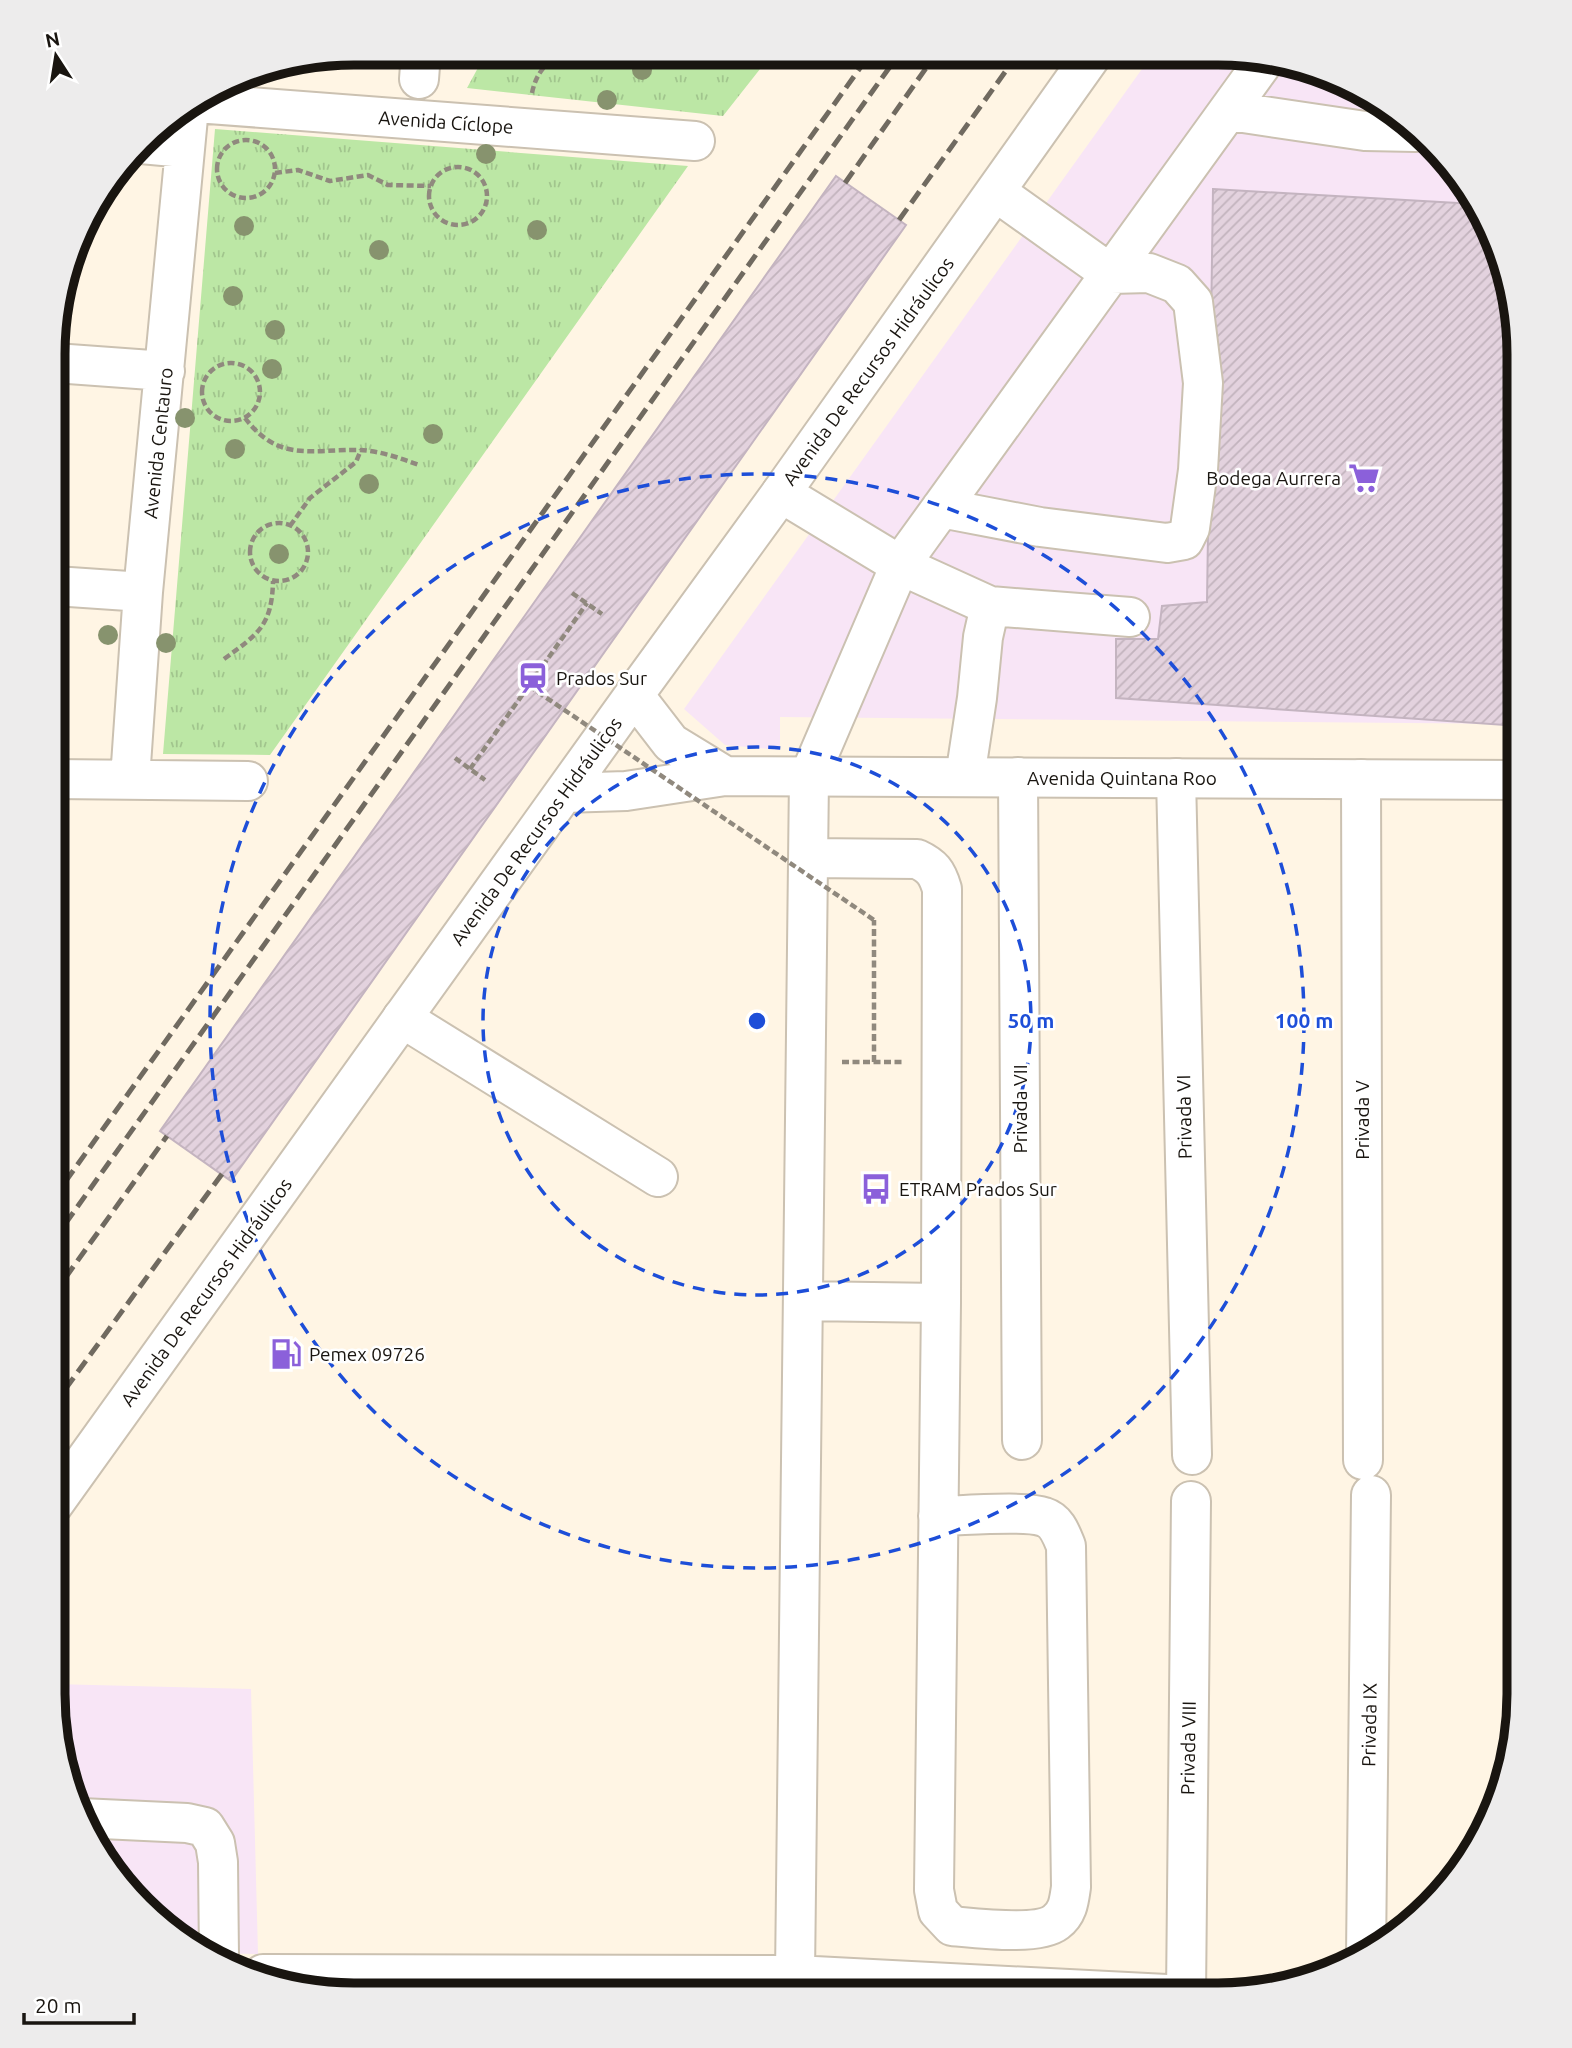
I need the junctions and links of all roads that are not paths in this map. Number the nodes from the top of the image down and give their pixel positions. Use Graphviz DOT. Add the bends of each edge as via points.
graph roads {
  1 [pos="1085,65"];
  2 [pos="1260,68"];
  3 [pos="208,104"];
  4 [pos="1230,111"];
  5 [pos="188,117"];
  6 [pos="1404,132"];
  7 [pos="695,141"];
  8 [pos="153,145"];
  9 [pos="185,148"];
  10 [pos="996,192"];
  11 [pos="1111,274"];
  12 [pos="65,364"];
  13 [pos="165,371"];
  14 [pos="781,494"];
  15 [pos="941,508"];
  16 [pos="900,565"];
  17 [pos="65,587"];
  18 [pos="143,592"];
  19 [pos="989,606"];
  20 [pos="1130,617"];
  21 [pos="634,695"];
  22 [pos="725,776"];
  23 [pos="809,776"];
  24 [pos="1018,777"];
  25 [pos="965,778"];
  26 [pos="1176,778"];
  27 [pos="65,779"];
  28 [pos="130,779"];
  29 [pos="1361,779"];
  30 [pos="1507,780"];
  31 [pos="248,781"];
  32 [pos="564,793"];
  33 [pos="808,858"];
  34 [pos="402,1018"];
  35 [pos="657,1177"];
  36 [pos="803,1301"];
  37 [pos="941,1303"];
  38 [pos="1022,1440"];
  39 [pos="1192,1455"];
  40 [pos="1367,1478"];
  41 [pos="65,1488"];
  42 [pos="1191,1501"];
  43 [pos="938,1516"];
  44 [pos="93,1819"];
  45 [pos="1366,1943"];
  46 [pos="219,1950"];
  47 [pos="283,1974"];
  48 [pos="796,1975"];
  49 [pos="952,1983"];
  50 [pos="1186,1983"];
  1 -- 10 [label="street, Avenida De Recursos Hidráulicos"];
  2 -- 4 [label="street"];
  3 -- 7 [label="street, Avenida Cíclope"];
  4 -- 6 [label="street" via="1365,131"];
  4 -- 11 [label="street"];
  5 -- 9 [label="street, Avenida Centauro"];
  8 -- 9 [label="street"];
  9 -- 13 [label="street, Avenida Centauro"];
  10 -- 11 [label="street"];
  10 -- 14 [label="street, Avenida De Recursos Hidráulicos"];
  11 -- 15 [label="street"];
  11 -- 15 [label="street" via="1149,273 1177,284 1193,302 1203,383 1198,470 1190,528 1184,540 1167,542 1040,527"];
  12 -- 13 [label="street"];
  13 -- 18 [label="street, Avenida Centauro"];
  14 -- 16 [label="street"];
  14 -- 21 [label="street, Avenida De Recursos Hidráulicos"];
  15 -- 16 [label="street"];
  16 -- 19 [label="street"];
  16 -- 23 [label="street"];
  17 -- 18 [label="street"];
  18 -- 28 [label="street, Avenida Centauro"];
  19 -- 20 [label="street"];
  19 -- 25 [label="street"];
  21 -- 22 [label="street" via="671,743"];
  21 -- 32 [label="street, Avenida De Recursos Hidráulicos"];
  22 -- 23 [label="street, Avenida Quintana Roo"];
  22 -- 32 [label="street, Avenida Quintana Roo" via="626,791"];
  23 -- 25 [label="street, Avenida Quintana Roo"];
  23 -- 33 [label="street"];
  24 -- 25 [label="street, Avenida Quintana Roo"];
  24 -- 26 [label="street, Avenida Quintana Roo"];
  24 -- 38 [label="street, Privada VII"];
  26 -- 29 [label="street, Avenida Quintana Roo"];
  26 -- 39 [label="street, Privada VI"];
  27 -- 28 [label="street"];
  28 -- 31 [label="street"];
  29 -- 30 [label="street, Avenida Quintana Roo"];
  29 -- 40 [label="street, Privada V"];
  32 -- 34 [label="street, Avenida De Recursos Hidráulicos"];
  33 -- 36 [label="street"];
  33 -- 37 [label="street" via="917,859 938,875 942,889"];
  34 -- 35 [label="street"];
  34 -- 41 [label="street, Avenida De Recursos Hidráulicos"];
  36 -- 37 [label="street"];
  36 -- 48 [label="street"];
  37 -- 43 [label="street"];
  40 -- 45 [label="street, Privada IX"];
  42 -- 50 [label="street, Privada VIII"];
  43 -- 43 [label="street" via="934,1890 938,1911 951,1926 1035,1929 1055,1923 1068,1908 1071,1887 1066,1546 1059,1527 1044,1517"];
  44 -- 46 [label="street" via="205,1828 215,1843 218,1862"];
  47 -- 48 [label="street"];
  48 -- 49 [label="street"];
}
